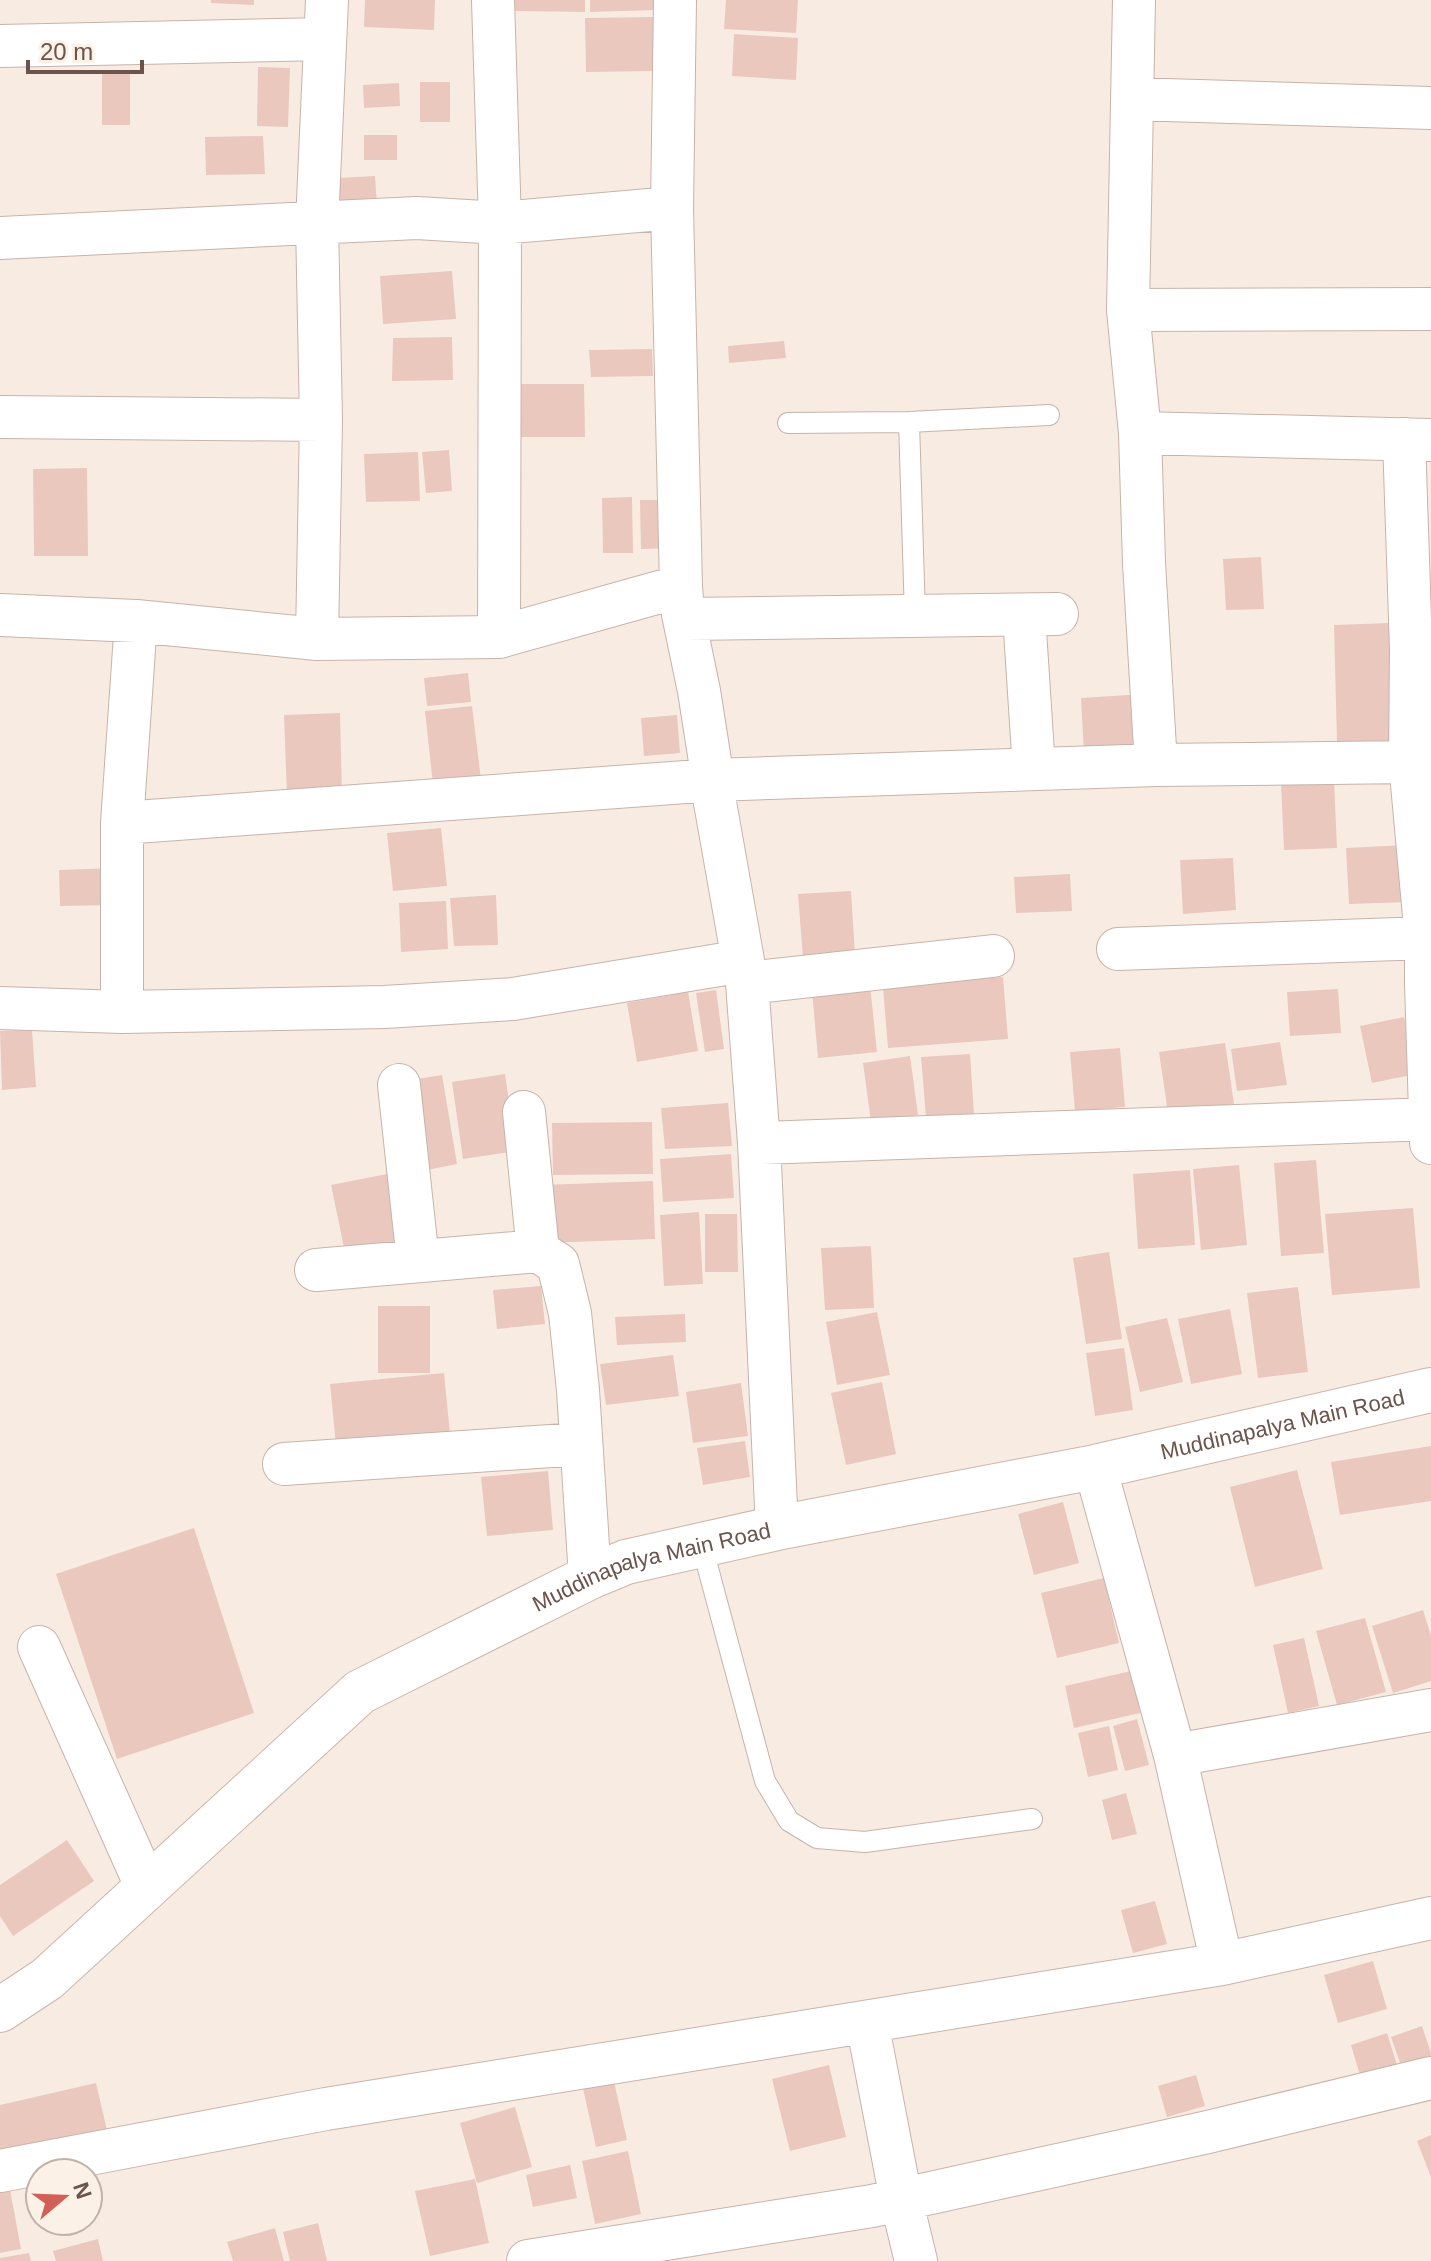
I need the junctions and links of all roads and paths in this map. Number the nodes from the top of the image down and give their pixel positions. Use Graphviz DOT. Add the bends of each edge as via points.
graph roads {
  1 [pos="493,0"];
  2 [pos="675,0"];
  3 [pos="1134,0"];
  4 [pos="326,20"];
  5 [pos="0,46"];
  6 [pos="1133,99"];
  7 [pos="1431,108"];
  8 [pos="672,208"];
  9 [pos="317,223"];
  10 [pos="500,223"];
  11 [pos="0,238"];
  12 [pos="1431,309"];
  13 [pos="1128,310"];
  14 [pos="1049,415"];
  15 [pos="0,417"];
  16 [pos="321,420"];
  17 [pos="909,422"];
  18 [pos="788,423"];
  19 [pos="1140,433"];
  20 [pos="1417,440"];
  21 [pos="682,602"];
  22 [pos="0,615"];
  23 [pos="915,616"];
  24 [pos="136,621"];
  25 [pos="499,637"];
  26 [pos="317,639"];
  27 [pos="1421,649"];
  28 [pos="1410,762"];
  29 [pos="1156,765"];
  30 [pos="1034,769"];
  31 [pos="713,780"];
  32 [pos="122,823"];
  33 [pos="1425,842"];
  34 [pos="1426,938"];
  35 [pos="1118,949"];
  36 [pos="993,956"];
  37 [pos="745,972"];
  38 [pos="1428,984"];
  39 [pos="0,1008"];
  40 [pos="122,1012"];
  41 [pos="399,1085"];
  42 [pos="524,1112"];
  43 [pos="1430,1119"];
  44 [pos="759,1143"];
  45 [pos="1431,1143"];
  46 [pos="538,1251"];
  47 [pos="418,1261"];
  48 [pos="316,1270"];
  49 [pos="1431,1390"];
  50 [pos="581,1444"];
  51 [pos="284,1464"];
  52 [pos="1095,1467"];
  53 [pos="777,1528"];
  54 [pos="702,1546"];
  55 [pos="590,1577"];
  56 [pos="39,1647"];
  57 [pos="1431,1710"];
  58 [pos="1175,1755"];
  59 [pos="1032,1819"];
  60 [pos="147,1888"];
  61 [pos="1431,1918"];
  62 [pos="1222,1964"];
  63 [pos="0,2010"];
  64 [pos="867,2022"];
  65 [pos="1431,2078"];
  66 [pos="0,2171"];
  67 [pos="901,2199"];
  68 [pos="528,2261"];
  69 [pos="916,2261"];
  1 -- 10 [label="street"];
  2 -- 8 [label="street"];
  3 -- 6 [label="street"];
  4 -- 5 [label="street"];
  4 -- 9 [label="street"];
  6 -- 7 [label="street"];
  6 -- 13 [label="street"];
  8 -- 10 [label="street"];
  8 -- 21 [label="street"];
  9 -- 10 [label="street" via="417,218"];
  9 -- 11 [label="street"];
  9 -- 16 [label="street"];
  10 -- 25 [label="street"];
  12 -- 13 [label="street"];
  13 -- 19 [label="street"];
  14 -- 17 [label="lane"];
  15 -- 16 [label="street"];
  16 -- 26 [label="street"];
  17 -- 18 [label="lane"];
  17 -- 23 [label="lane"];
  19 -- 20 [label="street"];
  19 -- 29 [label="street"];
  20 -- 27 [label="street"];
  21 -- 23 [label="street"];
  21 -- 25 [label="street"];
  21 -- 31 [label="street"];
  22 -- 24 [label="street"];
  23 -- 30 [label="street" via="1041,615"];
  24 -- 26 [label="street"];
  24 -- 32 [label="street"];
  25 -- 26 [label="street"];
  27 -- 28 [label="street"];
  28 -- 29 [label="street"];
  28 -- 33 [label="street"];
  29 -- 30 [label="street"];
  30 -- 31 [label="street"];
  31 -- 32 [label="street"];
  31 -- 37 [label="street"];
  32 -- 40 [label="street"];
  33 -- 34 [label="street"];
  34 -- 35 [label="street"];
  34 -- 38 [label="street"];
  36 -- 37 [label="street"];
  37 -- 40 [label="street" via="513,999"];
  37 -- 44 [label="street"];
  38 -- 43 [label="street"];
  39 -- 40 [label="street"];
  41 -- 47 [label="street"];
  42 -- 46 [label="street"];
  43 -- 44 [label="street"];
  43 -- 45 [label="street"];
  44 -- 53 [label="street"];
  46 -- 47 [label="street"];
  46 -- 50 [label="street" via="558,1264 570,1313"];
  47 -- 48 [label="street"];
  49 -- 52 [label="street, Muddinapalya Main Road"];
  50 -- 51 [label="street"];
  50 -- 55 [label="street"];
  52 -- 53 [label="street, Muddinapalya Main Road"];
  52 -- 58 [label="street"];
  53 -- 54 [label="street, Muddinapalya Main Road"];
  54 -- 55 [label="street, Muddinapalya Main Road" via="626,1562"];
  54 -- 59 [label="lane" via="765,1781 789,1821 817,1838 865,1842"];
  55 -- 60 [label="street, Muddinapalya Main Road" via="360,1692"];
  56 -- 60 [label="street"];
  57 -- 58 [label="street"];
  58 -- 62 [label="street"];
  60 -- 63 [label="street, Muddinapalya Main Road" via="47,1979"];
  61 -- 62 [label="street"];
  62 -- 64 [label="street"];
  64 -- 66 [label="street" via="326,2109"];
  64 -- 67 [label="street"];
  65 -- 67 [label="street"];
  67 -- 68 [label="street"];
  67 -- 69 [label="street"];
}
